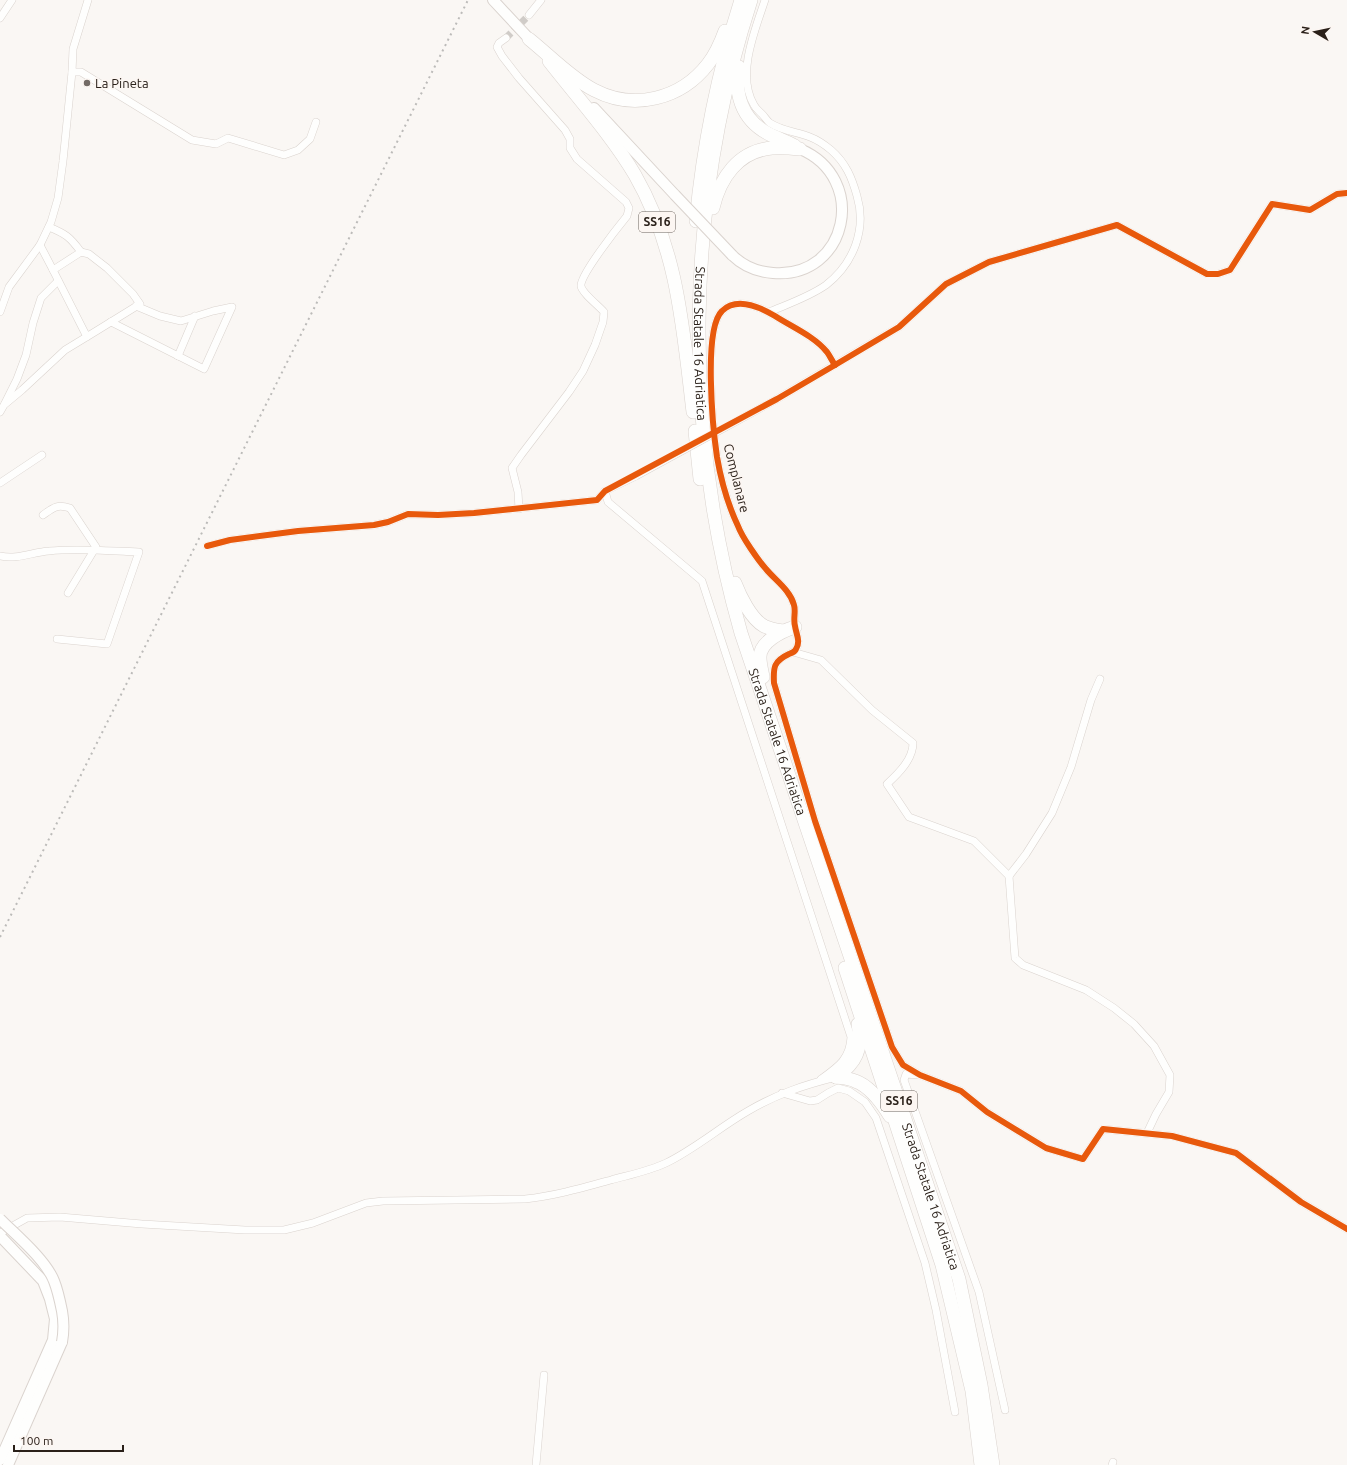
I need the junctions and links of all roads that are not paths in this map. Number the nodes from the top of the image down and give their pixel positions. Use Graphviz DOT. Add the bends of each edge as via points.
graph roads {
  1 [pos="12,0"];
  2 [pos="88,0"];
  3 [pos="541,0"];
  4 [pos="738,0"];
  5 [pos="742,0"];
  6 [pos="753,0"];
  7 [pos="765,0"];
  8 [pos="496,4"];
  9 [pos="528,15"];
  10 [pos="0,18"];
  11 [pos="506,38"];
  12 [pos="529,39"];
  13 [pos="549,61"];
  14 [pos="72,72"];
  15 [pos="316,122"];
  16 [pos="800,149"];
  17 [pos="1347,193"];
  18 [pos="49,227"];
  19 [pos="40,245"];
  20 [pos="81,252"];
  21 [pos="53,270"];
  22 [pos="58,281"];
  23 [pos="700,299"];
  24 [pos="136,306"];
  25 [pos="0,312"];
  26 [pos="769,312"];
  27 [pos="195,316"];
  28 [pos="110,322"];
  29 [pos="88,337"];
  30 [pos="178,356"];
  31 [pos="834,365"];
  32 [pos="4,405"];
  33 [pos="0,412"];
  34 [pos="693,412"];
  35 [pos="42,455"];
  36 [pos="0,483"];
  37 [pos="605,492"];
  38 [pos="519,509"];
  39 [pos="43,515"];
  40 [pos="720,544"];
  41 [pos="207,546"];
  42 [pos="94,551"];
  43 [pos="0,556"];
  44 [pos="68,593"];
  45 [pos="789,629"];
  46 [pos="57,639"];
  47 [pos="793,652"];
  48 [pos="1100,678"];
  49 [pos="778,743"];
  50 [pos="1009,876"];
  51 [pos="856,1001"];
  52 [pos="920,1075"];
  53 [pos="836,1077"];
  54 [pos="818,1081"];
  55 [pos="782,1093"];
  56 [pos="898,1127"];
  57 [pos="1147,1133"];
  58 [pos="0,1218"];
  59 [pos="1347,1229"];
  60 [pos="0,1235"];
  61 [pos="58,1341"];
  62 [pos="544,1375"];
  63 [pos="1005,1410"];
  64 [pos="956,1412"];
  65 [pos="0,1460"];
  66 [pos="8,1465"];
  67 [pos="536,1465"];
  68 [pos="981,1465"];
  69 [pos="993,1465"];
  1 -- 10 [label="street"];
  2 -- 14 [label="street" via="73,49"];
  3 -- 9 [label="street"];
  4 -- 12 [label="highway" via="718,48 703,70 680,89 652,99 624,100 594,91"];
  5 -- 34 [label="highway, Strada Statale 16 Adriatica / SS16" via="716,93 698,204 690,330"];
  6 -- 16 [label="highway, SS16" via="738,73 739,100 745,113 756,126"];
  6 -- 23 [label="highway, Strada Statale 16 Adriatica / SS16" via="732,65 715,142 706,207"];
  7 -- 26 [label="street" via="747,61 747,86 754,106 771,123 822,143 843,161 859,201 860,219 857,245 846,265 826,285"];
  8 -- 12 [label="main road"];
  11 -- 38 [label="street" via="497,47 502,56 565,130 570,139 570,148 577,159 626,202 629,208 627,216 581,281 583,291 604,312 590,358 569,392 512,468"];
  12 -- 13 [label="main road"];
  13 -- 16 [label="main road, bridge" via="732,255 756,270 768,273 796,271 824,255 837,236 843,206 840,191 823,164"];
  13 -- 34 [label="highway, SS16" via="626,162 644,192 659,225 678,294"];
  14 -- 15 [label="street" via="81,72 192,140 216,144 228,138 284,155 298,150 310,139"];
  14 -- 18 [label="street" via="58,198"];
  16 -- 23 [label="highway, SS16" via="776,148 757,151 738,162 725,177 717,192 713,208"];
  17 -- 31 [label="street" via="1337,194 1310,210 1272,204 1230,270 1218,274 1207,274 1117,225 989,262 946,284 899,327"];
  18 -- 19 [label="street"];
  18 -- 20 [label="street" via="71,239"];
  19 -- 21 [label="street"];
  19 -- 25 [label="street" via="9,287"];
  20 -- 21 [label="street"];
  20 -- 24 [label="street" via="89,254 122,282 140,304"];
  21 -- 22 [label="street"];
  22 -- 29 [label="street"];
  22 -- 32 [label="street" via="41,298 26,355"];
  23 -- 40 [label="highway, Strada Statale 16 Adriatica / SS16" via="699,356 704,432"];
  24 -- 27 [label="street" via="181,321"];
  24 -- 28 [label="street"];
  26 -- 31 [label="street, Complanare" via="813,339 827,352"];
  26 -- 45 [label="street, Complanare" via="742,303 722,311 716,322 710,352 713,402 718,457 727,499 738,528 765,569 787,592 794,605"];
  27 -- 30 [label="street"];
  27 -- 30 [label="street" via="232,307 204,369"];
  28 -- 29 [label="street"];
  28 -- 30 [label="street"];
  29 -- 32 [label="street" via="65,350"];
  31 -- 37 [label="street, bridge" via="777,399"];
  32 -- 33 [label="street"];
  34 -- 51 [label="highway, Strada Statale 16 Adriatica / SS16" via="703,499 727,616"];
  35 -- 36 [label="street"];
  37 -- 38 [label="street" via="597,500"];
  37 -- 54 [label="street" via="608,502 702,581 851,1037 850,1050 844,1061"];
  38 -- 41 [label="street" via="438,515 414,513 374,525 298,530"];
  39 -- 42 [label="street" via="54,507 70,508 96,547"];
  40 -- 45 [label="highway" via="740,596 754,618 770,629"];
  40 -- 49 [label="highway, Strada Statale 16 Adriatica / SS16" via="742,633"];
  42 -- 43 [label="street" via="48,551 20,557"];
  42 -- 44 [label="street"];
  42 -- 46 [label="street" via="139,552 107,644"];
  45 -- 47 [label="street" via="798,635 797,648"];
  45 -- 49 [label="highway" via="764,646 760,659"];
  47 -- 50 [label="street" via="821,660 872,710 913,743 913,752 900,772 887,784 909,817 974,841"];
  47 -- 52 [label="street" via="777,662 773,673 774,683 815,821 892,1047 903,1065"];
  48 -- 50 [label="street" via="1072,767 1052,813"];
  49 -- 69 [label="highway, Strada Statale 16 Adriatica / SS16" via="960,1279 981,1384"];
  50 -- 57 [label="street" via="1015,958 1023,965 1086,990 1114,1008 1134,1024 1154,1046 1170,1075 1169,1092"];
  51 -- 53 [label="highway, SS16" via="856,1018 860,1033 858,1053 848,1067"];
  51 -- 56 [label="highway, Strada Statale 16 Adriatica / SS16"];
  52 -- 57 [label="street" via="961,1091 987,1112 1046,1148 1083,1159 1103,1129"];
  52 -- 63 [label="street" via="906,1074 904,1080 978,1292"];
  53 -- 54 [label="street"];
  53 -- 56 [label="highway, SS16" via="854,1080 864,1086"];
  54 -- 55 [label="street"];
  55 -- 60 [label="street" via="748,1111 665,1164 541,1198 366,1203 313,1223 267,1231 60,1216 27,1218"];
  55 -- 64 [label="street" via="810,1101 817,1100 838,1088 849,1091 865,1102 876,1118 925,1263"];
  56 -- 68 [label="highway, Strada Statale 16 Adriatica / SS16" via="942,1265 972,1391"];
  57 -- 59 [label="street" via="1172,1136 1236,1153 1302,1202"];
  58 -- 61 [label="main road, bridge" via="44,1264 54,1280 60,1298 64,1331"];
  60 -- 61 [label="main road" via="43,1281 50,1299"];
  61 -- 65 [label="main road"];
  61 -- 66 [label="main road"];
  62 -- 67 [label="street"];
}
